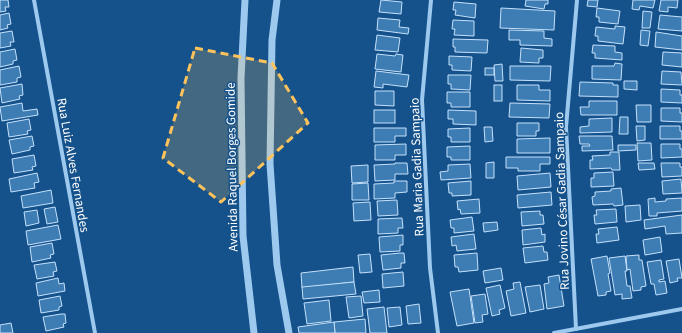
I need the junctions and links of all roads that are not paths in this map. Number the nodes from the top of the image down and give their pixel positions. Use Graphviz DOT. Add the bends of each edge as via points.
graph roads {
  1 [pos="34,0"];
  2 [pos="245,0"];
  3 [pos="277,0"];
  4 [pos="431,0"];
  5 [pos="577,0"];
  6 [pos="682,309"];
  7 [pos="576,329"];
  8 [pos="95,333"];
  9 [pos="254,333"];
  10 [pos="289,333"];
  11 [pos="438,333"];
  12 [pos="554,333"];
  1 -- 8 [label="street, Rua Luiz Alves Fernandes"];
  2 -- 9 [label="street, Avenida Raquel Borges Gomide" via="241,78 243,236"];
  3 -- 10 [label="street" via="272,40 270,164 276,265"];
  4 -- 11 [label="street, Rua Maria Gadia Sampaio" via="422,100 430,268"];
  5 -- 7 [label="street, Rua Jovino César Gadia Sampaio" via="566,127"];
  6 -- 7 [label="street"];
  7 -- 12 [label="street"];
}
